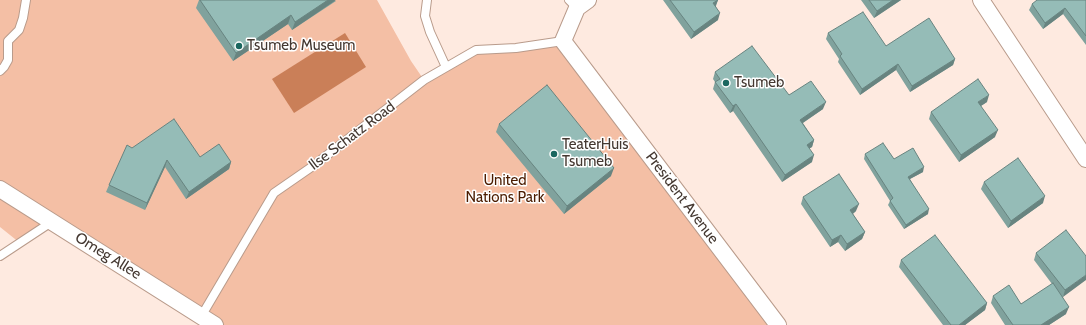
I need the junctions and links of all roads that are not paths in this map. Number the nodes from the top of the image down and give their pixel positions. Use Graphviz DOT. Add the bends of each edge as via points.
graph roads {
  1 [pos="26,0"];
  2 [pos="427,0"];
  3 [pos="981,0"];
  4 [pos="578,3"];
  5 [pos="563,41"];
  6 [pos="446,67"];
  7 [pos="0,71"];
  8 [pos="1086,159"];
  9 [pos="0,189"];
  10 [pos="53,221"];
  11 [pos="0,256"];
  12 [pos="202,315"];
  13 [pos="215,325"];
  14 [pos="778,325"];
  1 -- 7 [label="lane" via="18,30 8,41 8,60"];
  2 -- 6 [label="lane" via="425,16"];
  3 -- 8 [label="street"];
  4 -- 5 [label="street"];
  5 -- 6 [label="lane, Ilse Schatz Road" via="516,48 476,50"];
  5 -- 14 [label="street, President Avenue"];
  6 -- 12 [label="lane, Ilse Schatz Road" via="424,80 274,193"];
  9 -- 10 [label="street, Omeg Allee"];
  10 -- 11 [label="lane"];
  10 -- 12 [label="street, Omeg Allee"];
  12 -- 13 [label="street, Omeg Allee"];
}
